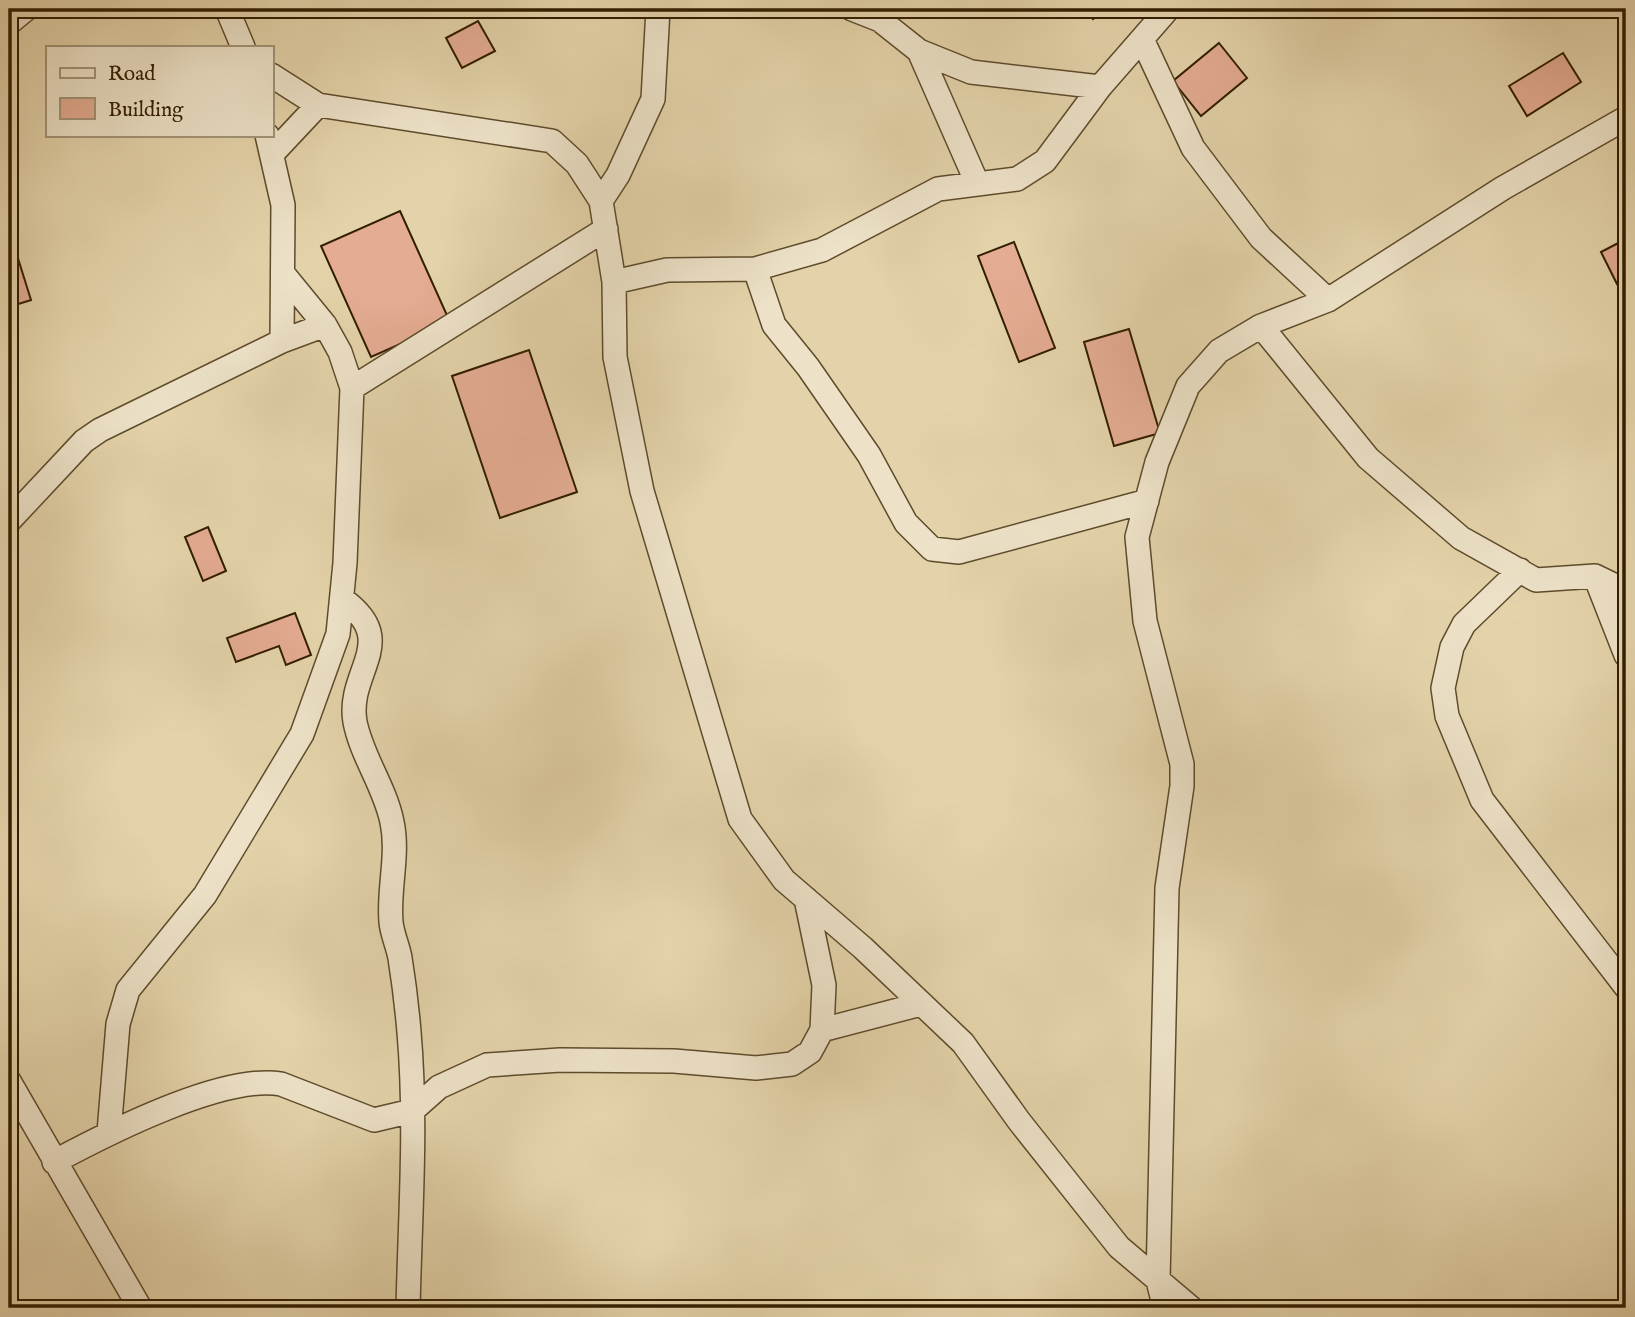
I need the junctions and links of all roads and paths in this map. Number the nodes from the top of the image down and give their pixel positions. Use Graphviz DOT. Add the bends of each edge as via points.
graph roads {
  1 [pos="26,9"];
  2 [pos="228,9"];
  3 [pos="658,9"];
  4 [pos="852,9"];
  5 [pos="1168,9"];
  6 [pos="9,23"];
  7 [pos="1142,40"];
  8 [pos="243,46"];
  9 [pos="919,51"];
  10 [pos="273,76"];
  11 [pos="1100,87"];
  12 [pos="318,105"];
  13 [pos="1626,118"];
  14 [pos="269,145"];
  15 [pos="977,183"];
  16 [pos="601,201"];
  17 [pos="606,229"];
  18 [pos="755,269"];
  19 [pos="285,276"];
  20 [pos="614,282"];
  21 [pos="1328,300"];
  22 [pos="325,325"];
  23 [pos="1261,326"];
  24 [pos="282,341"];
  25 [pos="352,388"];
  26 [pos="1147,500"];
  27 [pos="9,521"];
  28 [pos="1520,570"];
  29 [pos="1595,576"];
  30 [pos="1626,591"];
  31 [pos="342,599"];
  32 [pos="1626,654"];
  33 [pos="806,899"];
  34 [pos="1626,987"];
  35 [pos="921,1004"];
  36 [pos="822,1030"];
  37 [pos="9,1081"];
  38 [pos="412,1111"];
  39 [pos="109,1132"];
  40 [pos="54,1162"];
  41 [pos="1158,1281"];
  42 [pos="140,1308"];
  43 [pos="408,1308"];
  44 [pos="1165,1308"];
  45 [pos="1191,1308"];
  1 -- 6 [label="street"];
  2 -- 8 [label="street"];
  3 -- 16 [label="street" via="653,99"];
  4 -- 9 [label="street" via="880,20"];
  5 -- 7 [label="street"];
  7 -- 11 [label="street"];
  7 -- 21 [label="street" via="1193,148 1261,238"];
  9 -- 11 [label="street" via="971,72"];
  9 -- 15 [label="street"];
  10 -- 12 [label="street"];
  11 -- 15 [label="street" via="1045,162 1017,178"];
  12 -- 14 [label="street"];
  12 -- 16 [label="street" via="552,141 577,164"];
  13 -- 21 [label="street" via="1503,188"];
  14 -- 19 [label="street" via="283,205"];
  15 -- 18 [label="street" via="938,189 822,250"];
  16 -- 17 [label="street"];
  17 -- 20 [label="street"];
  17 -- 25 [label="street"];
  18 -- 20 [label="street" via="667,270"];
  18 -- 26 [label="street" via="774,325 869,455 906,523 932,548 959,552"];
  19 -- 22 [label="street"];
  19 -- 24 [label="street"];
  20 -- 33 [label="street" via="615,357 642,492 740,819 784,880"];
  21 -- 23 [label="street"];
  22 -- 24 [label="street"];
  22 -- 25 [label="street"];
  23 -- 26 [label="street" via="1219,351 1188,386"];
  23 -- 28 [label="street" via="1368,458 1461,537"];
  24 -- 27 [label="street" via="100,430 84,441"];
  25 -- 31 [label="street"];
  26 -- 41 [label="street" via="1137,537 1145,621 1182,764 1167,888"];
  28 -- 29 [label="street" via="1536,580"];
  28 -- 34 [label="street" via="1464,624 1452,647 1443,688 1447,716 1482,800"];
  29 -- 30 [label="street"];
  29 -- 32 [label="street"];
  31 -- 38 [label="street" via="360,612 370,631 371,648 354,703 355,723 394,832 391,922 409,1033"];
  31 -- 39 [label="street" via="338,634 302,734 205,895 128,990 118,1024"];
  33 -- 35 [label="street"];
  33 -- 36 [label="street" via="824,985"];
  35 -- 36 [label="street"];
  35 -- 41 [label="street" via="963,1043 1119,1247"];
  36 -- 38 [label="street" via="810,1052 792,1064 755,1069 662,1061 488,1065 439,1087"];
  37 -- 40 [label="street"];
  38 -- 39 [label="street" via="386,1119 364,1119 266,1081 178,1104"];
  38 -- 43 [label="street"];
  39 -- 40 [label="street"];
  40 -- 42 [label="street"];
  41 -- 44 [label="street"];
  41 -- 45 [label="street"];
}
